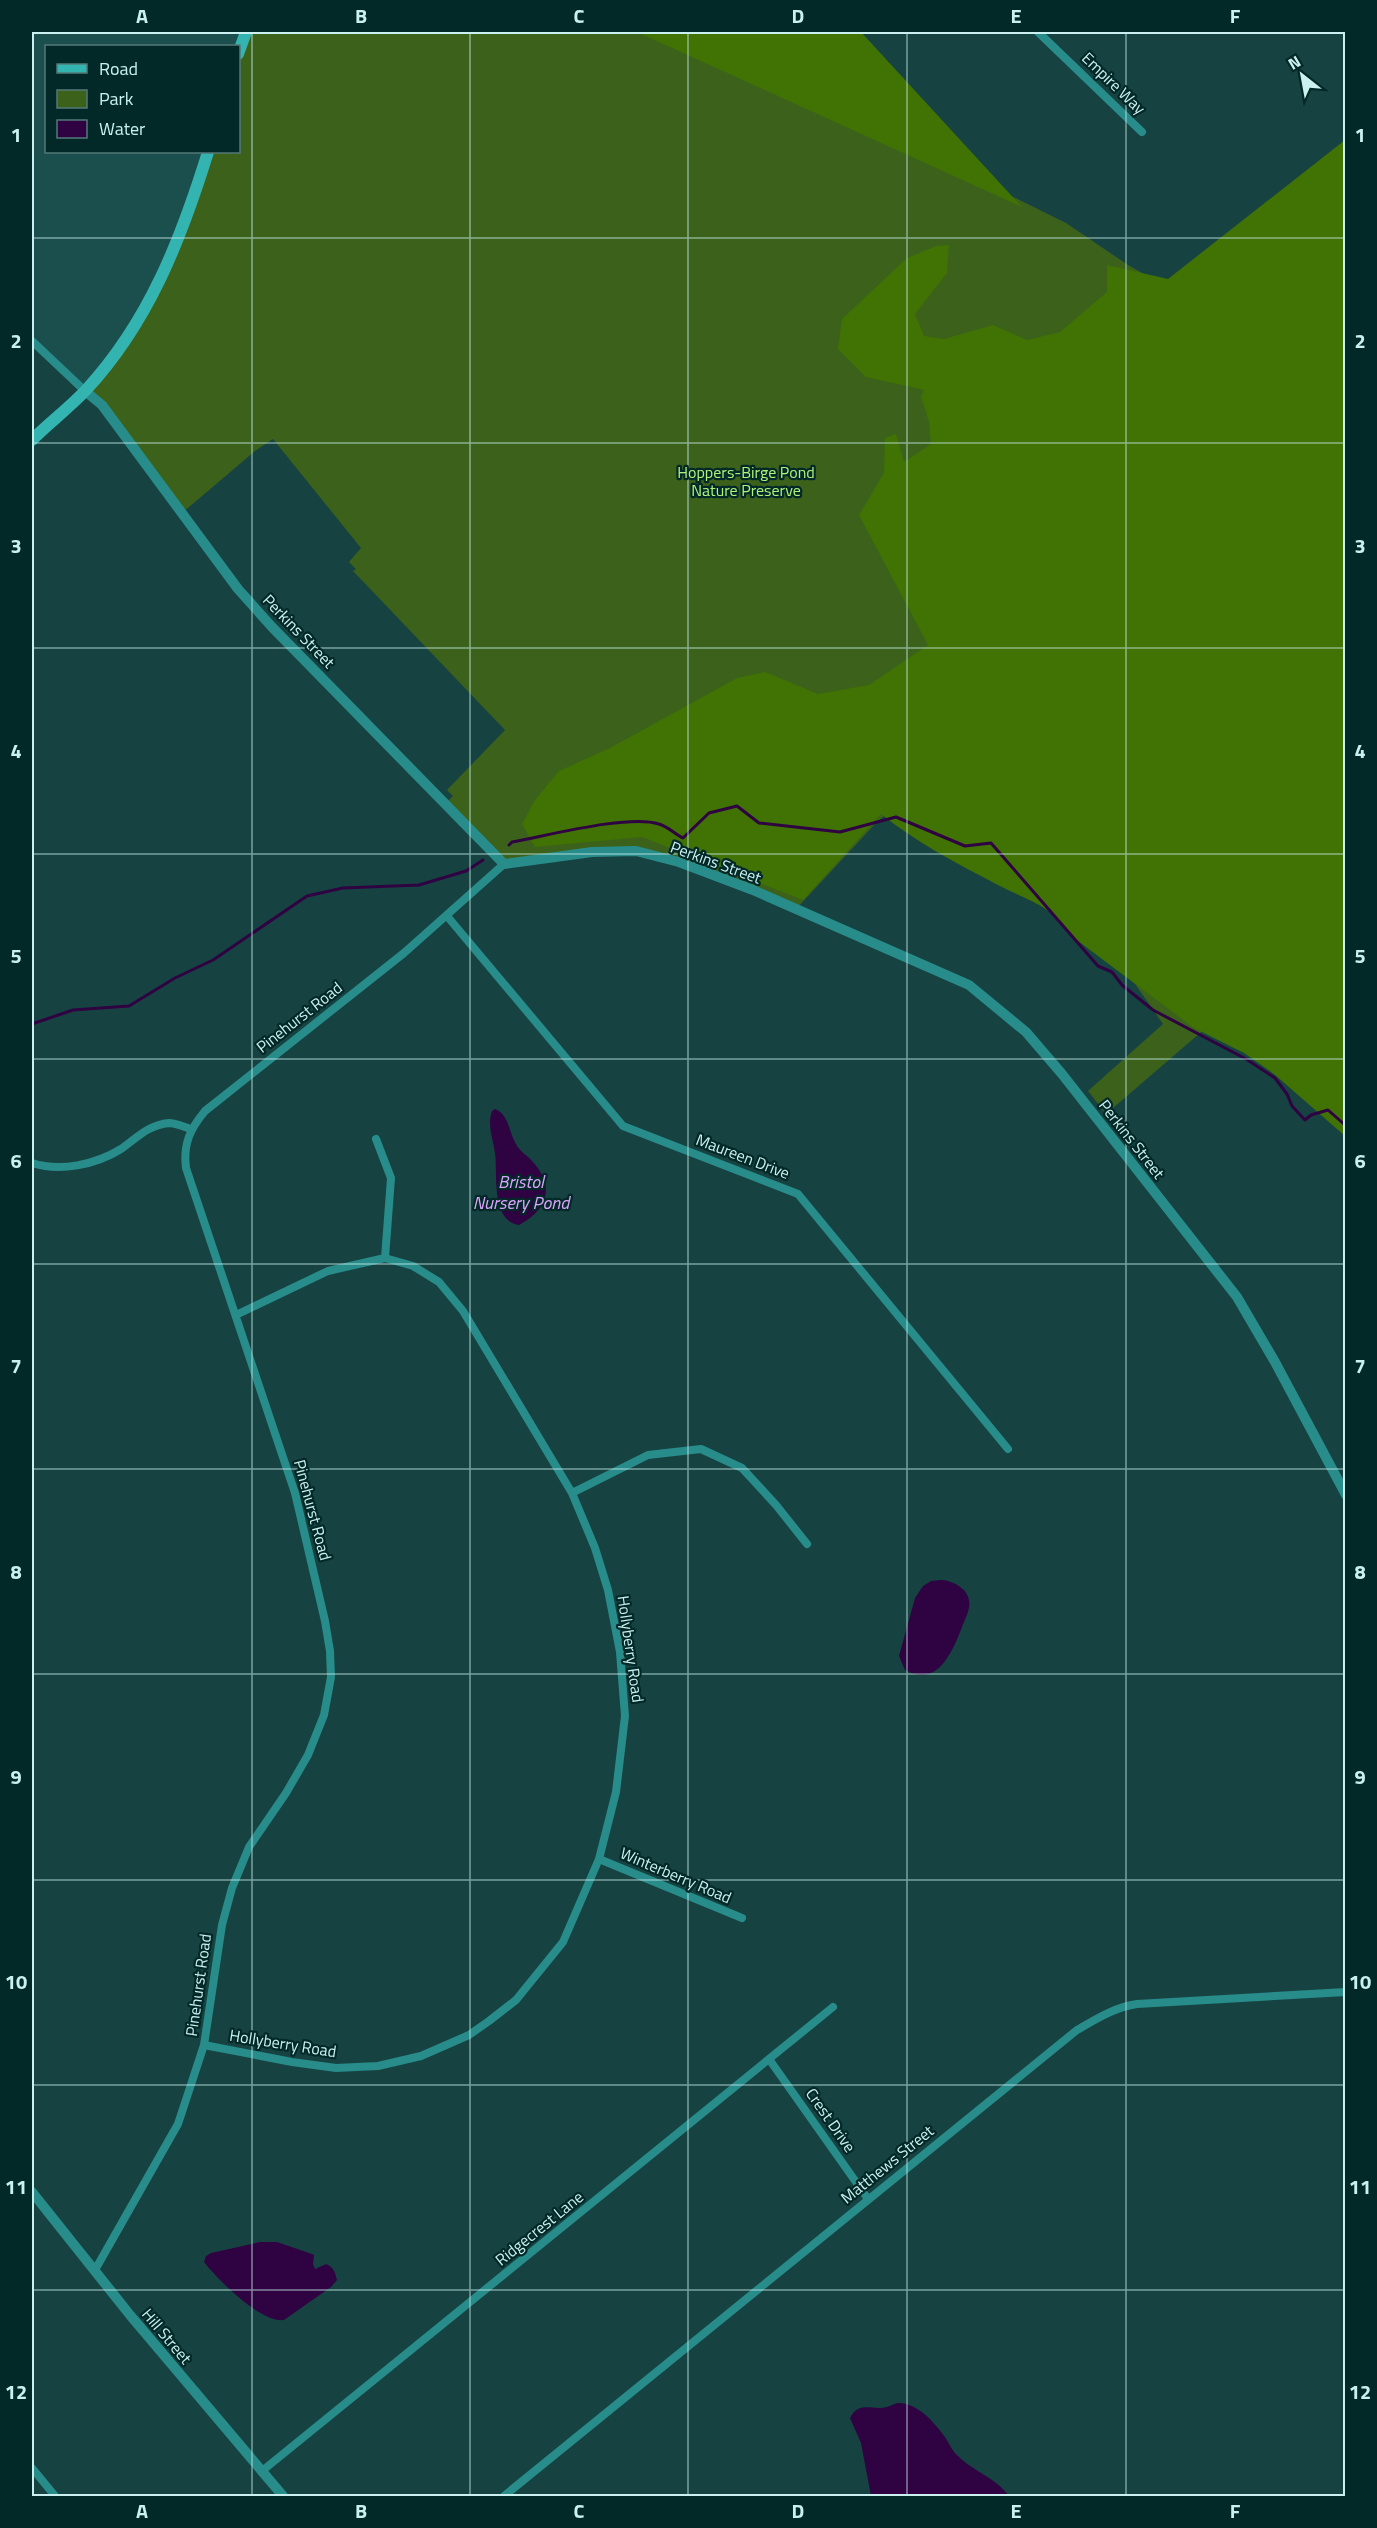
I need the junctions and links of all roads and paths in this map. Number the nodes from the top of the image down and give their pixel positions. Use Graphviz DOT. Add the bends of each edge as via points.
graph roads {
  1 [pos="246,32"];
  2 [pos="1038,32"];
  3 [pos="240,48"];
  4 [pos="1142,132"];
  5 [pos="208,153"];
  6 [pos="32,341"];
  7 [pos="85,391"];
  8 [pos="32,440"];
  9 [pos="504,864"];
  10 [pos="447,916"];
  11 [pos="191,1129"];
  12 [pos="376,1139"];
  13 [pos="32,1163"];
  14 [pos="385,1258"];
  15 [pos="236,1315"];
  16 [pos="1008,1449"];
  17 [pos="572,1493"];
  18 [pos="1346,1495"];
  19 [pos="807,1544"];
  20 [pos="599,1859"];
  21 [pos="742,1918"];
  22 [pos="1346,1992"];
  23 [pos="833,2007"];
  24 [pos="204,2045"];
  25 [pos="769,2059"];
  26 [pos="32,2192"];
  27 [pos="868,2199"];
  28 [pos="95,2270"];
  29 [pos="32,2468"];
  30 [pos="262,2471"];
  31 [pos="55,2496"];
  32 [pos="283,2496"];
  33 [pos="504,2496"];
  1 -- 3 [label="main road"];
  2 -- 4 [label="street, Empire Way"];
  5 -- 7 [label="main road" via="184,225 148,307"];
  6 -- 7 [label="street, Perkins Street"];
  7 -- 8 [label="main road"];
  7 -- 9 [label="street, Perkins Street" via="102,405 238,589"];
  9 -- 10 [label="street, Pinehurst Road"];
  9 -- 18 [label="street, Perkins Street" via="592,852 636,851 753,890 969,985 1026,1032 1237,1297"];
  10 -- 11 [label="street, Pinehurst Road" via="205,1111"];
  10 -- 16 [label="street, Maureen Drive" via="623,1126 798,1194"];
  11 -- 13 [label="street" via="172,1123 152,1126 120,1150 75,1166"];
  11 -- 15 [label="street, Pinehurst Road" via="184,1152 186,1168"];
  12 -- 14 [label="street" via="391,1178"];
  14 -- 15 [label="street, Hollyberry Road" via="328,1271"];
  14 -- 17 [label="street, Hollyberry Road" via="413,1266 438,1282 463,1311"];
  15 -- 24 [label="street, Pinehurst Road" via="295,1493 326,1621 331,1677 324,1714 308,1755 249,1847 232,1888 222,1925"];
  17 -- 19 [label="street" via="648,1455 701,1449 742,1468"];
  17 -- 20 [label="street, Hollyberry Road" via="608,1590 620,1652 625,1716 616,1792"];
  20 -- 21 [label="street, Winterberry Road"];
  20 -- 24 [label="street, Hollyberry Road" via="563,1942 516,2000 469,2035 421,2056 378,2066 336,2068"];
  22 -- 27 [label="street, Matthews Street" via="1137,2004 1099,2017 1077,2030"];
  23 -- 25 [label="street, Ridgecrest Lane"];
  24 -- 28 [label="street, Pinehurst Road" via="174,2132"];
  25 -- 27 [label="street, Crest Drive"];
  25 -- 30 [label="street, Ridgecrest Lane"];
  26 -- 28 [label="street, Hill Street"];
  27 -- 33 [label="street, Matthews Street"];
  28 -- 30 [label="street, Hill Street"];
  29 -- 31 [label="street"];
  30 -- 32 [label="street, Hill Street"];
}
